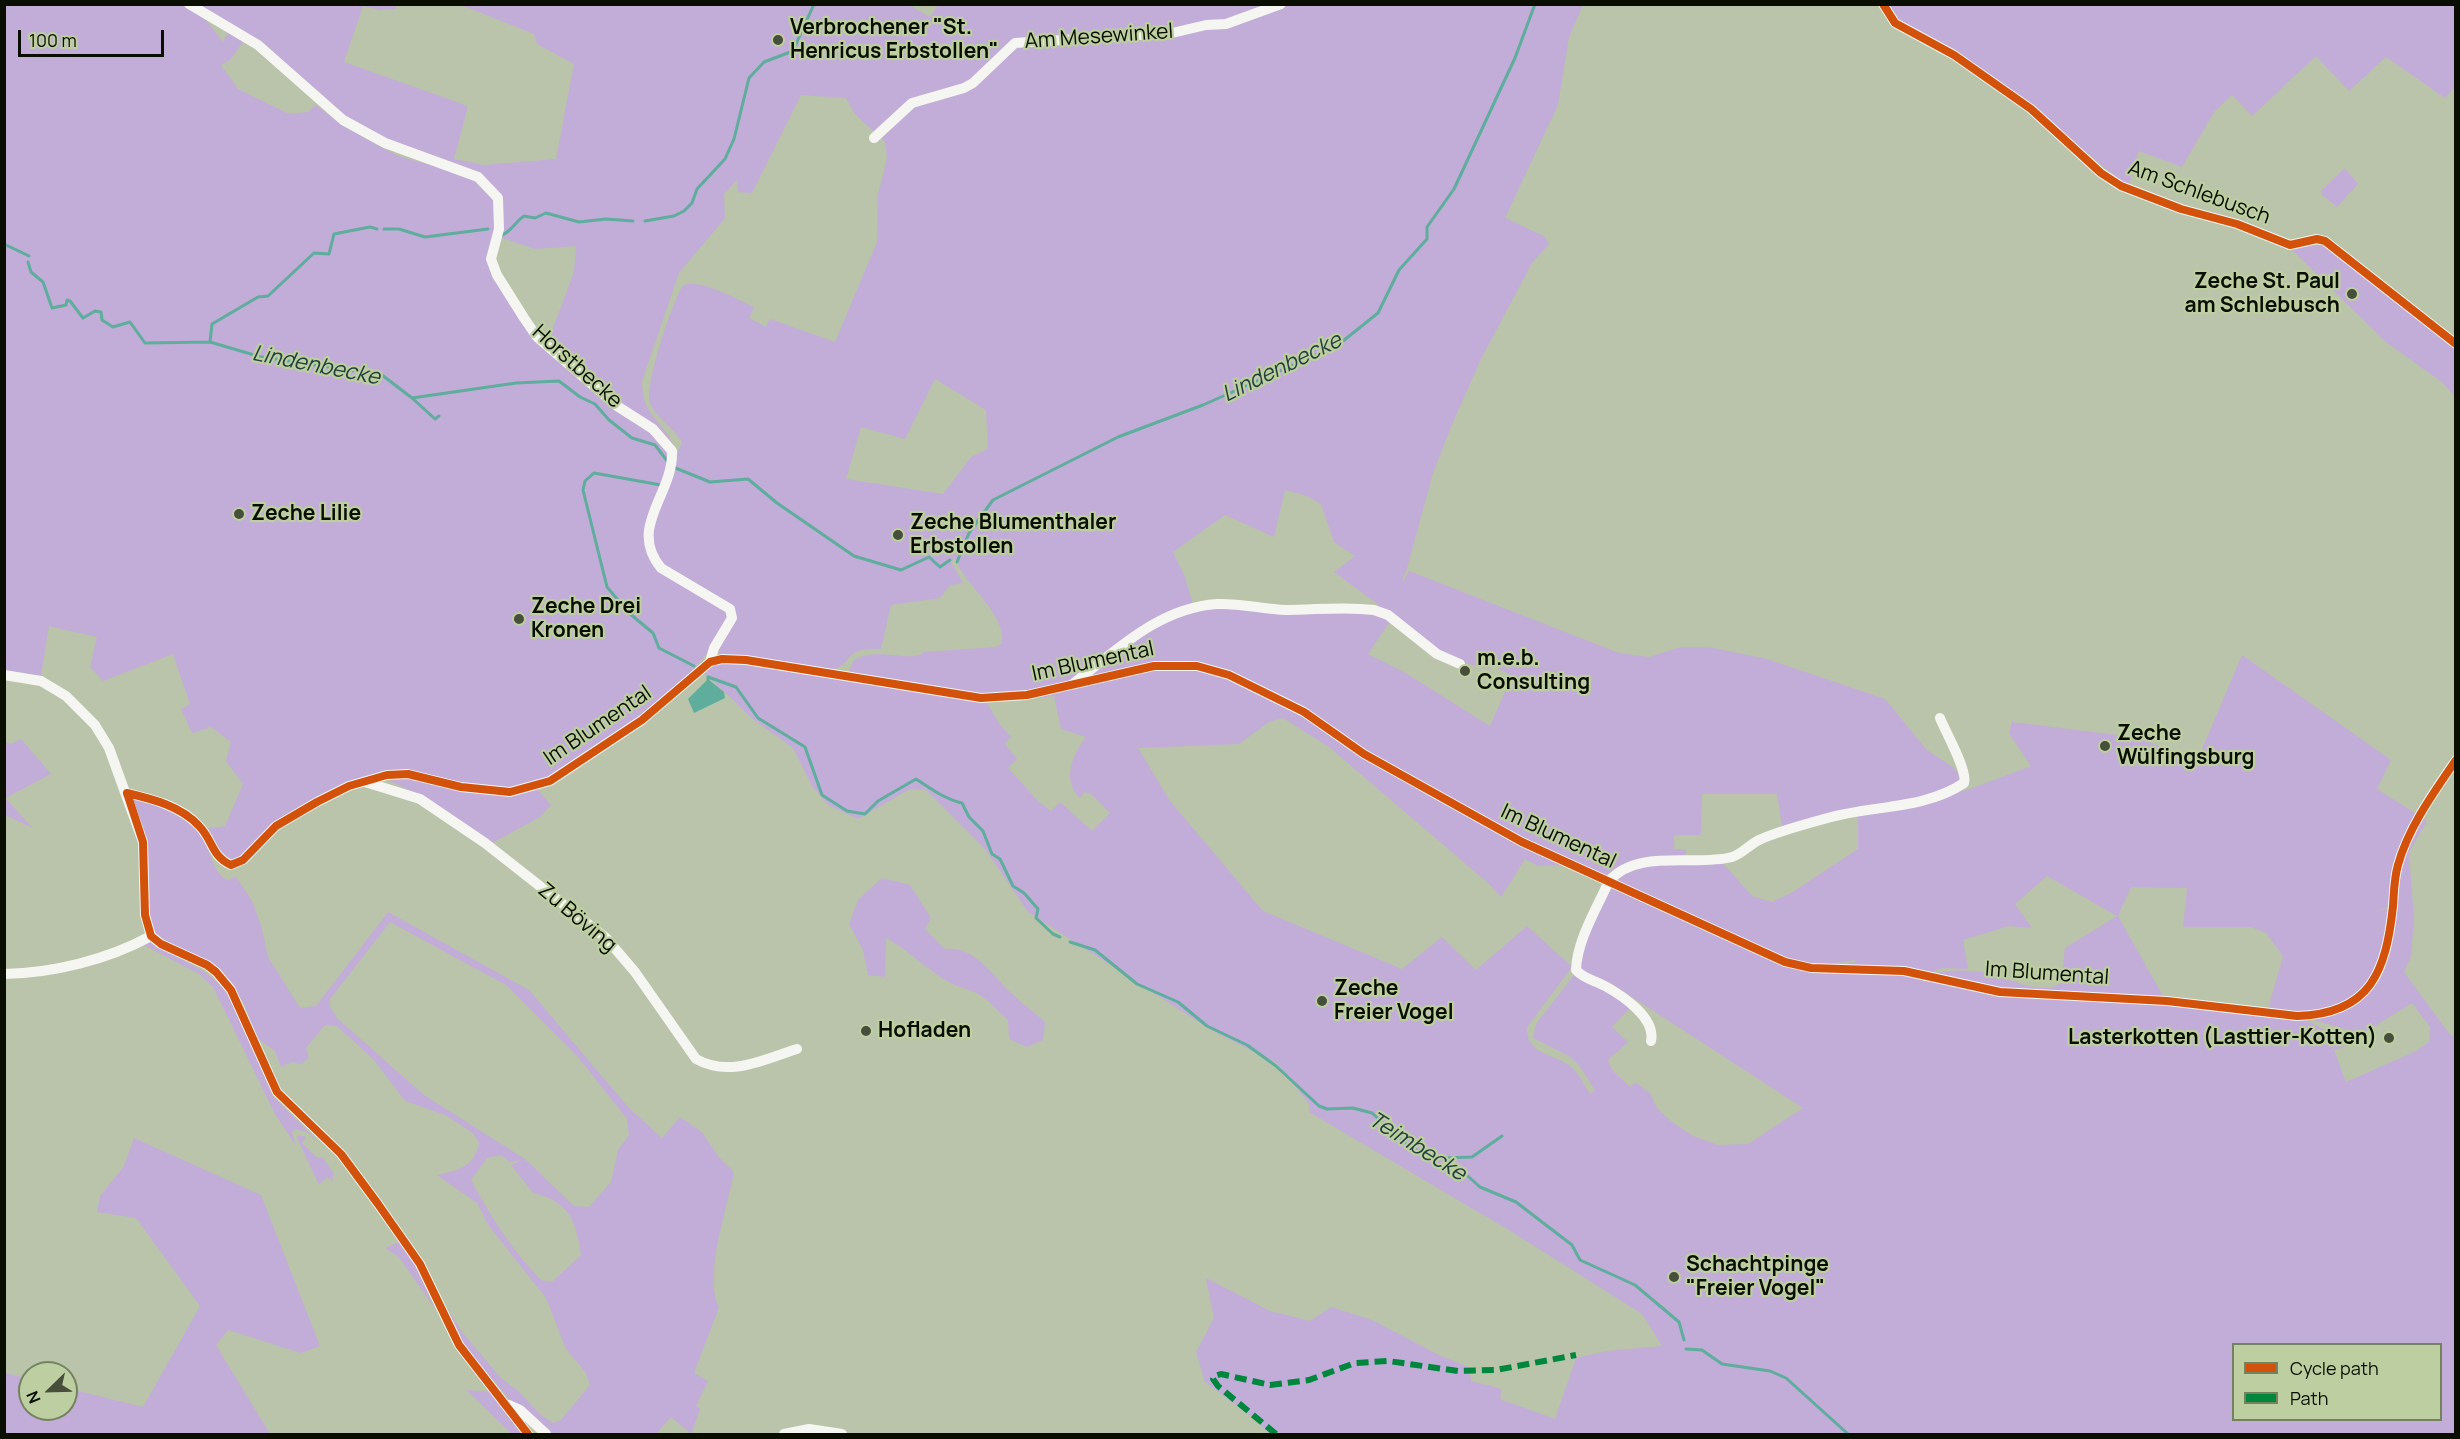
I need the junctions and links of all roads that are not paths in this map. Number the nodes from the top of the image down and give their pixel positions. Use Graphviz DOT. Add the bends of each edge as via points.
graph roads {
  1 [pos="189,4"];
  2 [pos="1281,4"];
  3 [pos="1883,4"];
  4 [pos="874,138"];
  5 [pos="2456,344"];
  6 [pos="710,662"];
  7 [pos="1460,664"];
  8 [pos="4,675"];
  9 [pos="1073,684"];
  10 [pos="1940,718"];
  11 [pos="2456,760"];
  12 [pos="364,782"];
  13 [pos="127,793"];
  14 [pos="1610,881"];
  15 [pos="151,936"];
  16 [pos="4,974"];
  17 [pos="1651,1041"];
  18 [pos="797,1049"];
  19 [pos="507,1404"];
  20 [pos="528,1434"];
  21 [pos="546,1434"];
  22 [pos="784,1434"];
  23 [pos="842,1434"];
  1 -- 6 [label="street, Horstbecke" via="258,45 343,120 385,143 478,177 498,198 499,229 492,259 497,275 537,337 600,392 653,429 672,451 669,471 648,527 649,545 654,560 662,568 730,609 732,618"];
  2 -- 4 [label="street, Am Mesewinkel" via="1227,24 1172,33 1015,43 973,83 912,103"];
  3 -- 5 [label="street, Am Schlebusch" via="1895,23 1954,55 2031,109 2101,173 2121,186 2282,243 2325,241"];
  6 -- 9 [label="street, Im Blumental" via="746,660 981,698 1027,695"];
  6 -- 12 [label="street, Im Blumental" via="642,720 563,773 528,789 493,791 408,774"];
  7 -- 9 [label="street, Im Blumental" via="1437,654 1388,615 1374,610 1260,609 1219,604 1165,617"];
  8 -- 13 [label="street" via="40,681 67,697 95,725"];
  9 -- 14 [label="street, Im Blumental" via="1171,664 1229,675 1304,712 1364,754 1478,819 1557,860"];
  10 -- 14 [label="street, Im Blumental" via="1966,775 1964,783 1949,793 1915,802 1857,809 1760,840 1731,857 1640,864 1621,870"];
  11 -- 14 [label="street, Im Blumental" via="2425,808 2398,863 2382,968 2370,988 2356,1000 2335,1010 2303,1016 2167,1001 2000,992 1904,971 1810,968 1738,943"];
  12 -- 13 [label="street, Im Blumental" via="296,813 264,836 243,860 231,865 218,859 199,825 155,799"];
  12 -- 18 [label="street, Zu Böving" via="420,799 485,843 606,938 696,1059 707,1065 737,1068"];
  13 -- 15 [label="street" via="143,842 145,915"];
  14 -- 17 [label="street" via="1576,960 1576,970 1621,998 1647,1021"];
  15 -- 16 [label="street" via="117,952 38,973"];
  15 -- 19 [label="street" via="216,972 231,990 277,1092 340,1154 378,1204 420,1264 459,1345"];
  19 -- 20 [label="street"];
  19 -- 21 [label="street" via="520,1410"];
  22 -- 23 [label="street" via="809,1429"];
}
